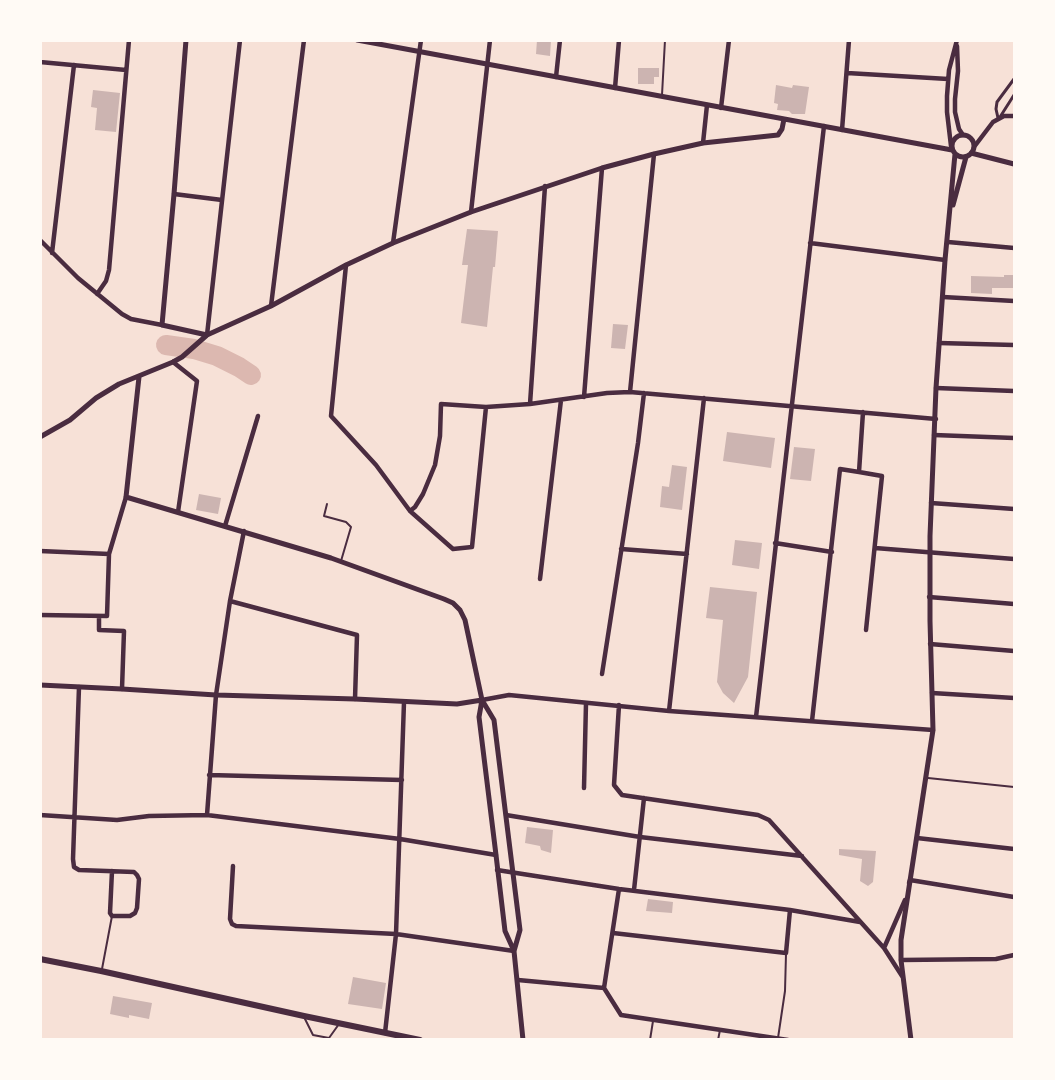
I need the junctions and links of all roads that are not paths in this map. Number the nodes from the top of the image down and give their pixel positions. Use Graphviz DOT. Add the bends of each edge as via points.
graph roads {
  1 [pos="129,40"];
  2 [pos="186,40"];
  3 [pos="240,40"];
  4 [pos="304,40"];
  5 [pos="421,40"];
  6 [pos="490,40"];
  7 [pos="560,40"];
  8 [pos="619,40"];
  9 [pos="665,40"];
  10 [pos="729,40"];
  11 [pos="849,40"];
  12 [pos="957,40"];
  13 [pos="359,41"];
  14 [pos="419,52"];
  15 [pos="40,62"];
  16 [pos="487,64"];
  17 [pos="74,65"];
  18 [pos="126,70"];
  19 [pos="847,73"];
  20 [pos="556,77"];
  21 [pos="948,79"];
  22 [pos="1014,79"];
  23 [pos="615,88"];
  24 [pos="1014,94"];
  25 [pos="662,97"];
  26 [pos="706,105"];
  27 [pos="721,108"];
  28 [pos="1014,116"];
  29 [pos="999,117"];
  30 [pos="784,119"];
  31 [pos="824,126"];
  32 [pos="842,130"];
  33 [pos="963,135"];
  34 [pos="703,143"];
  35 [pos="953,150"];
  36 [pos="970,152"];
  37 [pos="654,154"];
  38 [pos="1014,164"];
  39 [pos="602,168"];
  40 [pos="545,186"];
  41 [pos="174,194"];
  42 [pos="222,200"];
  43 [pos="471,212"];
  44 [pos="950,218"];
  45 [pos="40,240"];
  46 [pos="948,242"];
  47 [pos="393,243"];
  48 [pos="810,243"];
  49 [pos="1014,248"];
  50 [pos="52,253"];
  51 [pos="945,260"];
  52 [pos="346,265"];
  53 [pos="97,294"];
  54 [pos="943,297"];
  55 [pos="1014,301"];
  56 [pos="272,306"];
  57 [pos="162,325"];
  58 [pos="207,335"];
  59 [pos="939,343"];
  60 [pos="1014,345"];
  61 [pos="173,362"];
  62 [pos="139,377"];
  63 [pos="936,388"];
  64 [pos="630,392"];
  65 [pos="1014,392"];
  66 [pos="644,393"];
  67 [pos="584,397"];
  68 [pos="704,398"];
  69 [pos="561,400"];
  70 [pos="530,404"];
  71 [pos="791,406"];
  72 [pos="486,407"];
  73 [pos="863,412"];
  74 [pos="258,416"];
  75 [pos="936,419"];
  76 [pos="934,435"];
  77 [pos="40,437"];
  78 [pos="1014,438"];
  79 [pos="859,472"];
  80 [pos="126,497"];
  81 [pos="931,503"];
  82 [pos="327,504"];
  83 [pos="1014,509"];
  84 [pos="410,511"];
  85 [pos="178,512"];
  86 [pos="225,526"];
  87 [pos="244,531"];
  88 [pos="776,543"];
  89 [pos="875,548"];
  90 [pos="621,549"];
  91 [pos="40,551"];
  92 [pos="832,552"];
  93 [pos="929,552"];
  94 [pos="109,554"];
  95 [pos="687,554"];
  96 [pos="1014,559"];
  97 [pos="341,561"];
  98 [pos="540,579"];
  99 [pos="929,597"];
  100 [pos="230,601"];
  101 [pos="1014,604"];
  102 [pos="40,615"];
  103 [pos="99,616"];
  104 [pos="866,630"];
  105 [pos="930,644"];
  106 [pos="1014,651"];
  107 [pos="602,674"];
  108 [pos="40,685"];
  109 [pos="79,687"];
  110 [pos="122,689"];
  111 [pos="932,693"];
  112 [pos="216,695"];
  113 [pos="1014,698"];
  114 [pos="355,699"];
  115 [pos="482,700"];
  116 [pos="404,702"];
  117 [pos="586,703"];
  118 [pos="619,705"];
  119 [pos="669,711"];
  120 [pos="756,717"];
  121 [pos="812,721"];
  122 [pos="933,730"];
  123 [pos="209,775"];
  124 [pos="925,778"];
  125 [pos="402,780"];
  126 [pos="1014,787"];
  127 [pos="584,788"];
  128 [pos="644,798"];
  129 [pos="40,815"];
  130 [pos="207,815"];
  131 [pos="506,815"];
  132 [pos="74,818"];
  133 [pos="640,837"];
  134 [pos="916,838"];
  135 [pos="400,839"];
  136 [pos="1014,849"];
  137 [pos="495,855"];
  138 [pos="802,856"];
  139 [pos="233,866"];
  140 [pos="498,870"];
  141 [pos="513,871"];
  142 [pos="112,872"];
  143 [pos="910,880"];
  144 [pos="619,889"];
  145 [pos="634,890"];
  146 [pos="1014,897"];
  147 [pos="790,910"];
  148 [pos="112,916"];
  149 [pos="860,922"];
  150 [pos="613,933"];
  151 [pos="396,934"];
  152 [pos="884,948"];
  153 [pos="514,951"];
  154 [pos="786,953"];
  155 [pos="1014,956"];
  156 [pos="40,959"];
  157 [pos="901,960"];
  158 [pos="101,971"];
  159 [pos="518,980"];
  160 [pos="604,988"];
  161 [pos="905,991"];
  162 [pos="304,1016"];
  163 [pos="653,1021"];
  164 [pos="339,1023"];
  165 [pos="720,1030"];
  166 [pos="385,1033"];
  167 [pos="397,1037"];
  168 [pos="778,1038"];
  169 [pos="420,1040"];
  170 [pos="524,1040"];
  171 [pos="650,1040"];
  172 [pos="718,1040"];
  173 [pos="788,1040"];
  174 [pos="910,1040"];
  1 -- 18 [label="street"];
  2 -- 41 [label="street"];
  3 -- 42 [label="street"];
  4 -- 56 [label="street"];
  5 -- 14 [label="street"];
  6 -- 16 [label="street"];
  7 -- 20 [label="street"];
  8 -- 23 [label="street"];
  9 -- 25 [label="lane"];
  10 -- 27 [label="street"];
  11 -- 19 [label="street"];
  12 -- 21 [label="street"];
  12 -- 33 [label="street" via="955,112"];
  13 -- 14 [label="street"];
  14 -- 16 [label="street"];
  14 -- 47 [label="street"];
  15 -- 17 [label="street"];
  16 -- 20 [label="street"];
  16 -- 43 [label="street"];
  17 -- 18 [label="street"];
  17 -- 50 [label="street"];
  18 -- 53 [label="street" via="109,270"];
  19 -- 21 [label="street"];
  19 -- 32 [label="street"];
  20 -- 23 [label="street"];
  21 -- 35 [label="street" via="947,112"];
  22 -- 29 [label="street" via="997,102"];
  23 -- 25 [label="street"];
  24 -- 29 [label="street"];
  25 -- 26 [label="street"];
  26 -- 27 [label="street"];
  26 -- 34 [label="street"];
  27 -- 30 [label="street"];
  28 -- 29 [label="street"];
  29 -- 36 [label="street"];
  30 -- 31 [label="street"];
  30 -- 34 [label="street" via="778,135"];
  31 -- 32 [label="street"];
  31 -- 48 [label="street"];
  32 -- 35 [label="street"];
  33 -- 35 [label="street" via="955,138"];
  33 -- 36 [label="street" via="971,139"];
  34 -- 37 [label="street"];
  35 -- 36 [label="street" via="962,157"];
  35 -- 44 [label="street"];
  36 -- 38 [label="street"];
  36 -- 44 [label="street"];
  37 -- 39 [label="street"];
  37 -- 64 [label="street"];
  39 -- 40 [label="street"];
  39 -- 67 [label="street"];
  40 -- 43 [label="street"];
  40 -- 70 [label="street"];
  41 -- 42 [label="street"];
  41 -- 57 [label="street"];
  42 -- 58 [label="street"];
  43 -- 47 [label="street"];
  44 -- 46 [label="street"];
  45 -- 50 [label="street"];
  46 -- 49 [label="street"];
  46 -- 51 [label="street"];
  47 -- 52 [label="street"];
  48 -- 51 [label="street"];
  48 -- 71 [label="street"];
  50 -- 53 [label="street"];
  51 -- 54 [label="street"];
  52 -- 56 [label="street"];
  52 -- 84 [label="street" via="331,416 376,465"];
  53 -- 57 [label="street" via="131,319"];
  54 -- 55 [label="street"];
  54 -- 59 [label="street"];
  56 -- 58 [label="street"];
  57 -- 58 [label="street"];
  58 -- 61 [label="street"];
  59 -- 60 [label="street"];
  59 -- 63 [label="street"];
  61 -- 62 [label="street"];
  61 -- 85 [label="street" via="197,381"];
  62 -- 77 [label="street" via="119,384"];
  62 -- 80 [label="street"];
  63 -- 65 [label="street"];
  63 -- 75 [label="street"];
  64 -- 66 [label="street"];
  64 -- 67 [label="street"];
  66 -- 68 [label="street"];
  66 -- 90 [label="street"];
  67 -- 69 [label="street"];
  68 -- 71 [label="street"];
  68 -- 95 [label="street"];
  69 -- 70 [label="street"];
  69 -- 98 [label="street"];
  70 -- 72 [label="street"];
  71 -- 73 [label="street"];
  71 -- 88 [label="street"];
  72 -- 84 [label="street" via="441,404 435,465 416,507"];
  72 -- 84 [label="street" via="472,547 453,549"];
  73 -- 75 [label="street"];
  73 -- 79 [label="street"];
  74 -- 86 [label="street"];
  75 -- 76 [label="street"];
  76 -- 78 [label="street"];
  76 -- 81 [label="street"];
  79 -- 89 [label="street" via="882,476"];
  79 -- 92 [label="street" via="840,469"];
  80 -- 85 [label="street"];
  80 -- 94 [label="street"];
  81 -- 83 [label="street"];
  81 -- 93 [label="street"];
  82 -- 97 [label="lane" via="324,516 351,527"];
  85 -- 86 [label="street"];
  86 -- 87 [label="street"];
  87 -- 97 [label="street"];
  87 -- 100 [label="street"];
  88 -- 92 [label="street"];
  88 -- 120 [label="street"];
  89 -- 93 [label="street"];
  89 -- 104 [label="street"];
  90 -- 95 [label="street"];
  90 -- 107 [label="street"];
  91 -- 94 [label="street"];
  92 -- 121 [label="street"];
  93 -- 96 [label="street"];
  93 -- 99 [label="street"];
  94 -- 103 [label="street" via="107,616"];
  95 -- 119 [label="street"];
  97 -- 115 [label="street" via="457,605 465,620"];
  99 -- 101 [label="street"];
  99 -- 105 [label="street"];
  100 -- 112 [label="street"];
  100 -- 114 [label="street" via="357,635"];
  102 -- 103 [label="street"];
  103 -- 110 [label="street" via="99,630 124,631"];
  105 -- 106 [label="street"];
  105 -- 111 [label="street"];
  108 -- 109 [label="street"];
  109 -- 110 [label="street"];
  109 -- 132 [label="street"];
  110 -- 112 [label="street"];
  111 -- 113 [label="street"];
  111 -- 122 [label="street"];
  112 -- 114 [label="street"];
  112 -- 123 [label="street"];
  114 -- 116 [label="street"];
  115 -- 116 [label="street" via="457,704"];
  115 -- 117 [label="street" via="509,695"];
  115 -- 131 [label="street" via="494,720"];
  115 -- 137 [label="street" via="479,717"];
  116 -- 125 [label="street"];
  117 -- 118 [label="street"];
  117 -- 127 [label="street"];
  118 -- 119 [label="street"];
  118 -- 128 [label="street" via="614,785 622,795"];
  119 -- 120 [label="street"];
  120 -- 121 [label="street"];
  121 -- 122 [label="street"];
  122 -- 124 [label="street"];
  123 -- 125 [label="street"];
  123 -- 130 [label="street"];
  124 -- 126 [label="lane"];
  124 -- 134 [label="street"];
  125 -- 135 [label="street"];
  128 -- 133 [label="street"];
  128 -- 138 [label="street" via="758,815 769,820"];
  129 -- 132 [label="street"];
  130 -- 132 [label="street"];
  130 -- 135 [label="street"];
  131 -- 133 [label="street"];
  131 -- 141 [label="street"];
  132 -- 142 [label="street" via="75,867"];
  133 -- 138 [label="street"];
  133 -- 145 [label="street"];
  134 -- 136 [label="street"];
  134 -- 143 [label="street"];
  135 -- 137 [label="street"];
  135 -- 151 [label="street"];
  137 -- 140 [label="street"];
  138 -- 149 [label="street"];
  139 -- 151 [label="street" via="231,924"];
  140 -- 141 [label="street"];
  140 -- 153 [label="street" via="505,931"];
  141 -- 144 [label="street"];
  141 -- 153 [label="street" via="520,930"];
  142 -- 148 [label="street"];
  142 -- 148 [label="street" via="134,873 139,879 135,913"];
  143 -- 146 [label="street"];
  143 -- 152 [label="street"];
  143 -- 157 [label="street"];
  144 -- 145 [label="street"];
  144 -- 150 [label="street"];
  145 -- 147 [label="street"];
  147 -- 149 [label="street"];
  147 -- 154 [label="street"];
  148 -- 158 [label="lane"];
  149 -- 152 [label="street"];
  150 -- 154 [label="street"];
  150 -- 160 [label="street"];
  151 -- 153 [label="street"];
  151 -- 166 [label="street"];
  152 -- 161 [label="street" via="903,976"];
  153 -- 159 [label="street"];
  154 -- 168 [label="lane"];
  155 -- 157 [label="street"];
  156 -- 158 [label="main road"];
  157 -- 161 [label="street"];
  158 -- 162 [label="main road"];
  159 -- 160 [label="street"];
  159 -- 170 [label="street"];
  160 -- 163 [label="street" via="621,1016"];
  161 -- 174 [label="street"];
  162 -- 164 [label="main road"];
  162 -- 164 [label="lane" via="313,1035 329,1038"];
  163 -- 165 [label="street"];
  163 -- 171 [label="lane"];
  164 -- 166 [label="main road"];
  165 -- 168 [label="street"];
  165 -- 172 [label="lane"];
  166 -- 167 [label="main road"];
  167 -- 169 [label="main road"];
  168 -- 173 [label="street"];
}
